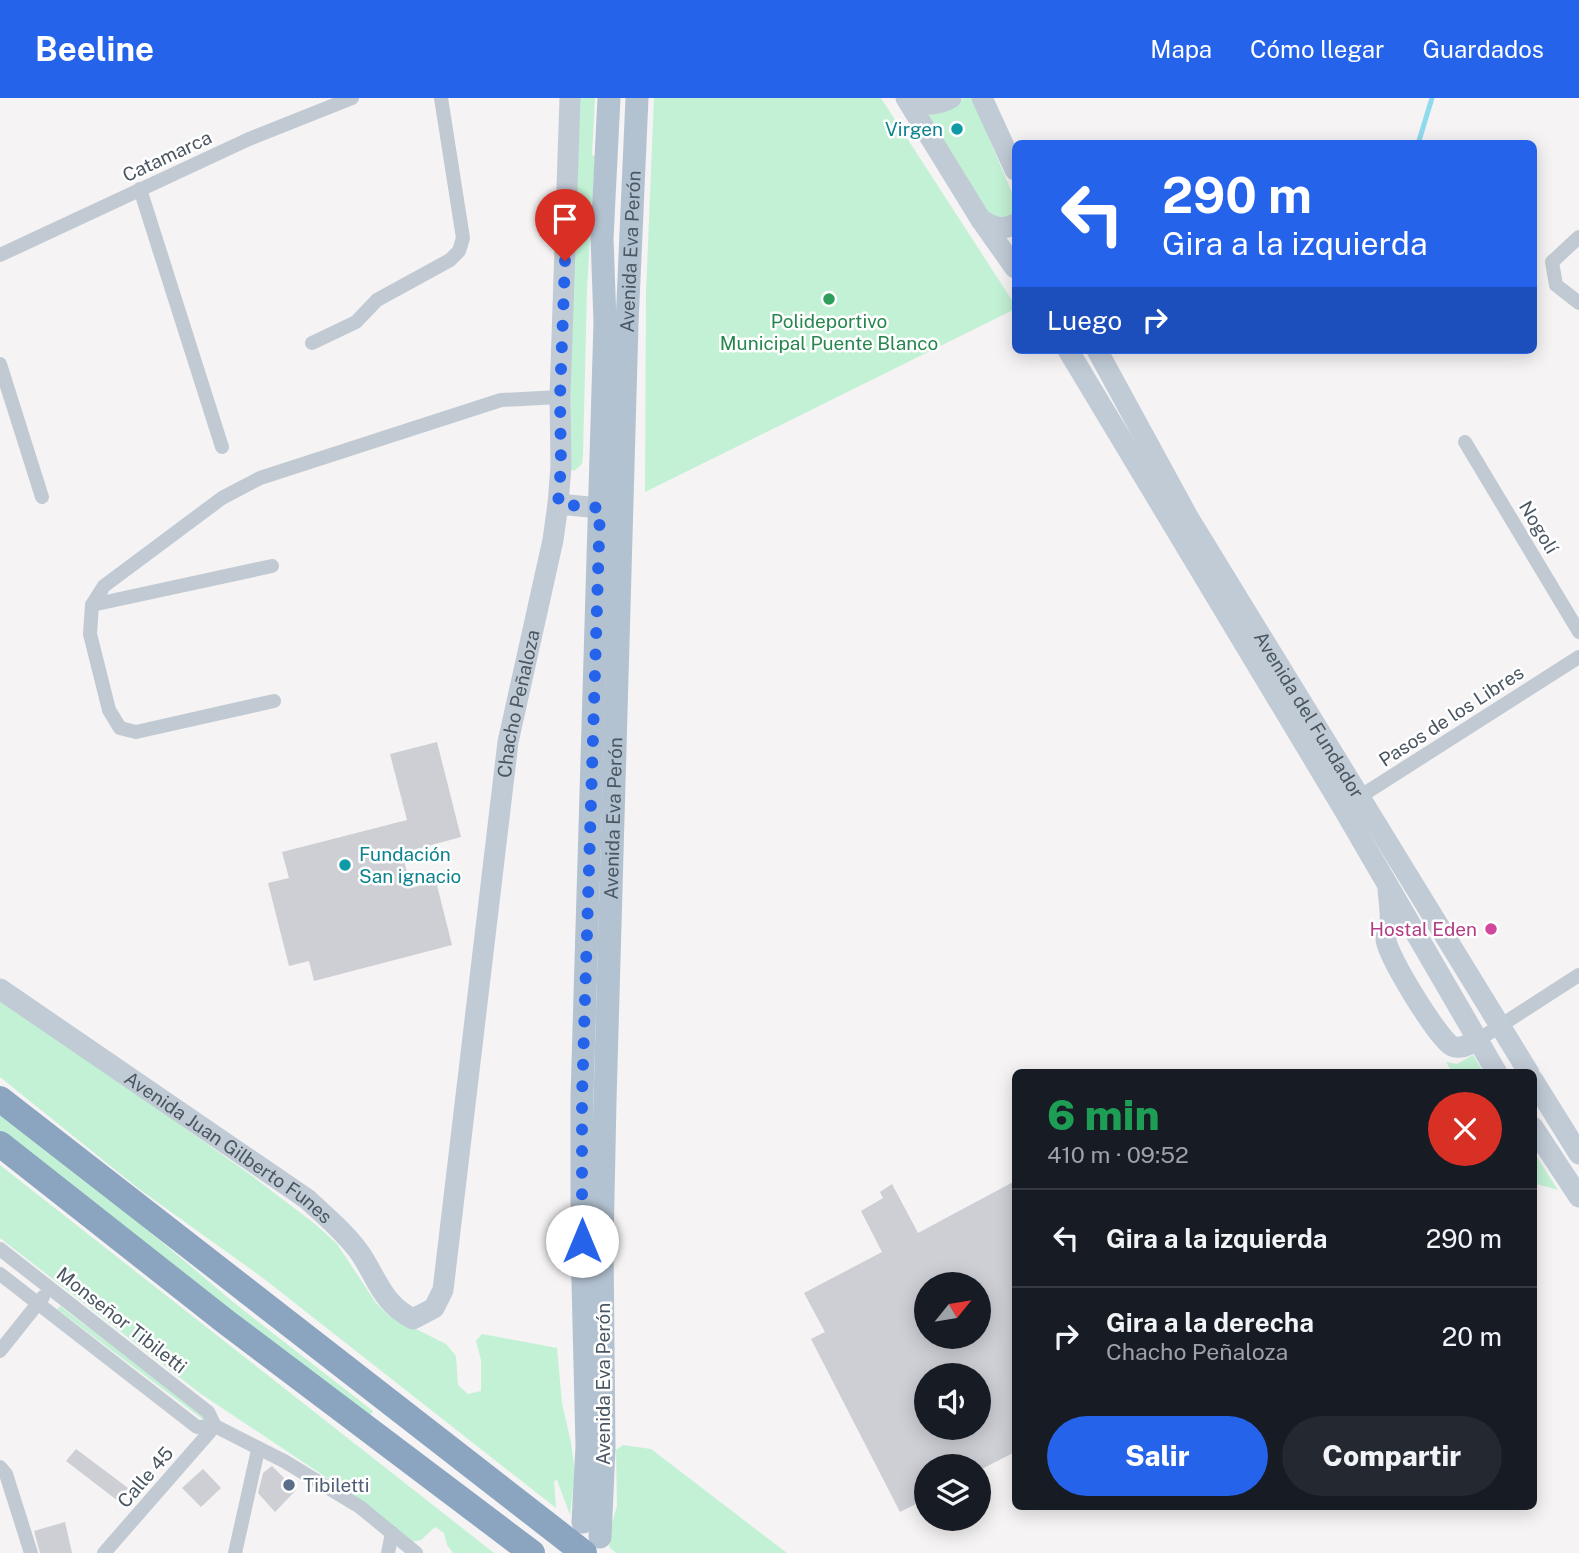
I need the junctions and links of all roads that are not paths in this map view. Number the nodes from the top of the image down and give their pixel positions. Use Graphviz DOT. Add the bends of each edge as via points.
graph roads {
  1 [pos="352,98"];
  2 [pos="441,98"];
  3 [pos="570,98"];
  4 [pos="609,98"];
  5 [pos="637,98"];
  6 [pos="908,98"];
  7 [pos="951,98"];
  8 [pos="982,98"];
  9 [pos="1012,163"];
  10 [pos="140,189"];
  11 [pos="981,220"];
  12 [pos="1012,226"];
  13 [pos="1579,237"];
  14 [pos="0,255"];
  15 [pos="1012,264"];
  16 [pos="1579,303"];
  17 [pos="312,343"];
  18 [pos="1071,354"];
  19 [pos="1099,354"];
  20 [pos="0,364"];
  21 [pos="560,397"];
  22 [pos="1465,442"];
  23 [pos="222,447"];
  24 [pos="42,497"];
  25 [pos="558,504"];
  26 [pos="600,508"];
  27 [pos="272,566"];
  28 [pos="92,605"];
  29 [pos="1579,632"];
  30 [pos="1579,657"];
  31 [pos="274,701"];
  32 [pos="1352,802"];
  33 [pos="1387,883"];
  34 [pos="1579,975"];
  35 [pos="0,989"];
  36 [pos="1500,1026"];
  37 [pos="1478,1040"];
  38 [pos="1495,1069"];
  39 [pos="1527,1069"];
  40 [pos="1537,1086"];
  41 [pos="0,1099"];
  42 [pos="1537,1133"];
  43 [pos="0,1144"];
  44 [pos="1579,1154"];
  45 [pos="1579,1197"];
  46 [pos="0,1249"];
  47 [pos="0,1274"];
  48 [pos="50,1288"];
  49 [pos="38,1303"];
  50 [pos="433,1308"];
  51 [pos="0,1351"];
  52 [pos="215,1426"];
  53 [pos="258,1450"];
  54 [pos="0,1467"];
  55 [pos="392,1533"];
  56 [pos="583,1537"];
  57 [pos="32,1553"];
  58 [pos="104,1553"];
  59 [pos="236,1553"];
  60 [pos="388,1553"];
  61 [pos="416,1553"];
  62 [pos="532,1553"];
  1 -- 10 [label="street, Catamarca"];
  2 -- 17 [label="street" via="463,238 459,251 377,300 356,322"];
  3 -- 21 [label="main road, Chacho Peñaloza"];
  4 -- 26 [label="main road, Avenida Eva Perón"];
  5 -- 56 [label="main road, Avenida Eva Perón" via="605,1087 604,1448"];
  6 -- 7 [label="main road" via="927,104"];
  6 -- 11 [label="main road"];
  8 -- 9 [label="main road"];
  10 -- 14 [label="street, Catamarca"];
  10 -- 23 [label="street"];
  11 -- 12 [label="main road" via="996,228"];
  11 -- 15 [label="main road"];
  13 -- 16 [label="street" via="1552,261 1556,285"];
  18 -- 32 [label="main road, Avenida del Fundador"];
  19 -- 32 [label="main road, Avenida del Fundador"];
  20 -- 24 [label="street"];
  21 -- 25 [label="main road, Chacho Peñaloza"];
  21 -- 28 [label="street" via="501,400 260,478 222,498 104,586"];
  22 -- 29 [label="street, Nogolí"];
  25 -- 26 [label="main road"];
  25 -- 50 [label="main road, Chacho Peñaloza" via="508,742 443,1290"];
  26 -- 56 [label="main road, Avenida Eva Perón" via="582,1097 587,1446"];
  27 -- 28 [label="street"];
  28 -- 31 [label="street" via="90,634 109,710 120,728 136,732"];
  30 -- 32 [label="street, Pasos de los Libres"];
  32 -- 33 [label="main road, Avenida del Fundador"];
  32 -- 36 [label="main road, Avenida del Fundador"];
  33 -- 37 [label="main road, Avenida del Fundador"];
  33 -- 37 [label="main road" via="1390,923 1386,939 1421,1007 1453,1046 1460,1048"];
  34 -- 36 [label="street"];
  35 -- 50 [label="main road, Avenida Juan Gilberto Funes" via="307,1199 359,1252 387,1300 400,1312 413,1319"];
  36 -- 37 [label="street"];
  36 -- 39 [label="main road, Avenida del Fundador"];
  37 -- 38 [label="main road, Avenida del Fundador"];
  40 -- 44 [label="main road"];
  41 -- 56 [label="highway"];
  42 -- 45 [label="main road"];
  43 -- 62 [label="highway"];
  46 -- 48 [label="street, Monseñor Tibiletti"];
  47 -- 49 [label="street, Monseñor Tibiletti"];
  48 -- 49 [label="street"];
  48 -- 52 [label="street, Monseñor Tibiletti" via="208,1412"];
  49 -- 51 [label="street"];
  49 -- 52 [label="street, Monseñor Tibiletti" via="197,1427"];
  52 -- 53 [label="street, Monseñor Tibiletti"];
  52 -- 58 [label="street, Calle 45"];
  53 -- 55 [label="street, Monseñor Tibiletti" via="360,1507"];
  53 -- 59 [label="street"];
  54 -- 57 [label="street"];
  55 -- 60 [label="street"];
  55 -- 61 [label="street, Monseñor Tibiletti"];
}
